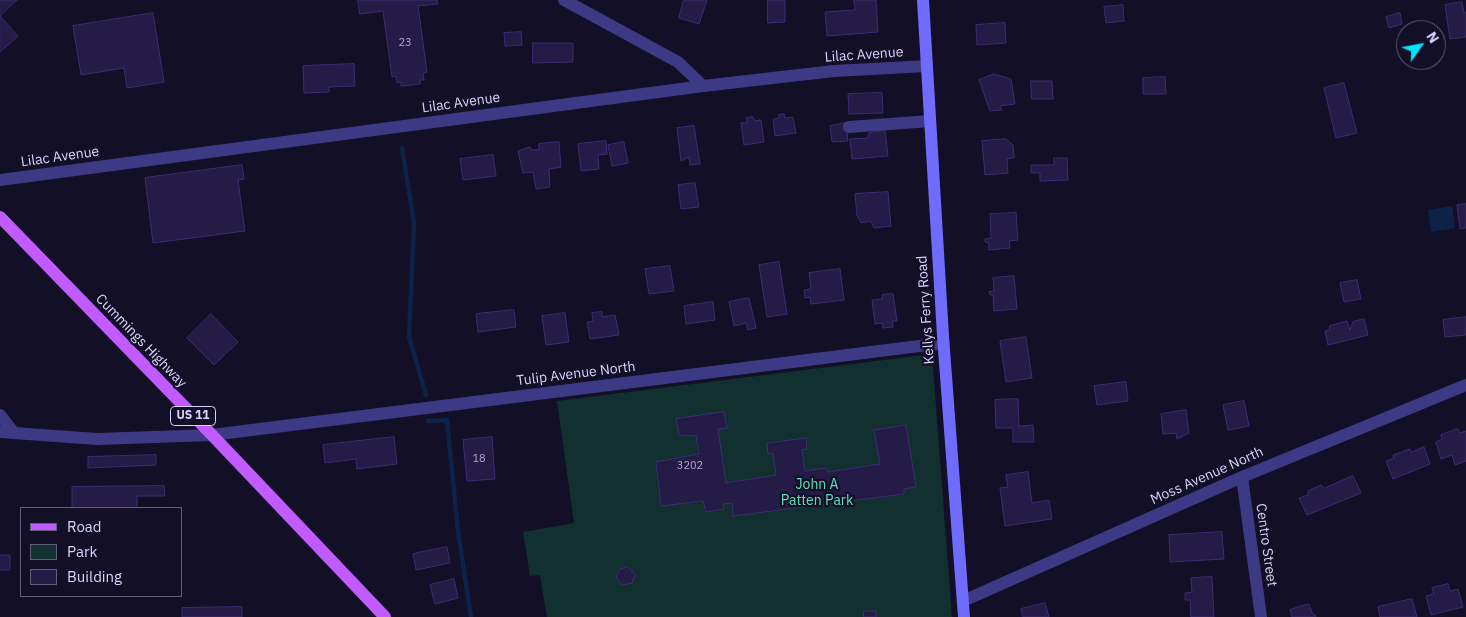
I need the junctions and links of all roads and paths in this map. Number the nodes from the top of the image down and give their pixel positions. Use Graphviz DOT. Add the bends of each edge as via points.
graph roads {
  1 [pos="564,0"];
  2 [pos="923,0"];
  3 [pos="927,66"];
  4 [pos="703,86"];
  5 [pos="930,121"];
  6 [pos="849,127"];
  7 [pos="0,180"];
  8 [pos="0,217"];
  9 [pos="943,343"];
  10 [pos="1466,385"];
  11 [pos="0,415"];
  12 [pos="0,432"];
  13 [pos="14,433"];
  14 [pos="212,435"];
  15 [pos="1242,477"];
  16 [pos="964,601"];
  17 [pos="385,617"];
  18 [pos="964,617"];
  19 [pos="1261,617"];
  1 -- 4 [label="street" via="678,62"];
  2 -- 3 [label="street, Kellys Ferry Road"];
  3 -- 4 [label="street, Lilac Avenue" via="834,71"];
  3 -- 5 [label="street, Kellys Ferry Road"];
  4 -- 7 [label="street, Lilac Avenue"];
  5 -- 6 [label="street"];
  5 -- 9 [label="street, Kellys Ferry Road"];
  8 -- 14 [label="main road, Cummings Highway / US 11"];
  9 -- 14 [label="street, Tulip Avenue North"];
  9 -- 16 [label="street, Kellys Ferry Road"];
  10 -- 15 [label="street, Moss Avenue North"];
  11 -- 13 [label="street"];
  12 -- 13 [label="street, Tulip Avenue North"];
  13 -- 14 [label="street, Tulip Avenue North" via="97,439"];
  14 -- 17 [label="main road, Cummings Highway / US 11"];
  15 -- 16 [label="street, Moss Avenue North"];
  15 -- 19 [label="street, Centro Street"];
  16 -- 18 [label="street, Kellys Ferry Road"];
}
